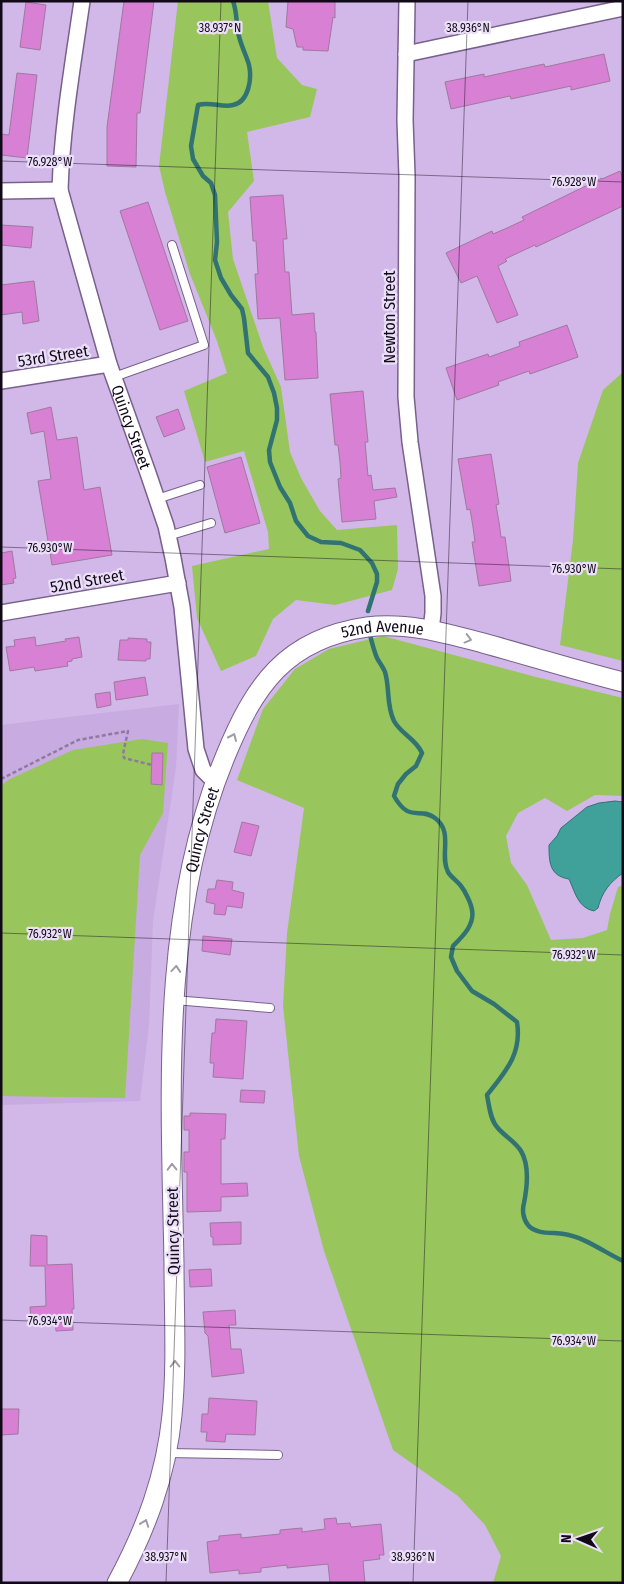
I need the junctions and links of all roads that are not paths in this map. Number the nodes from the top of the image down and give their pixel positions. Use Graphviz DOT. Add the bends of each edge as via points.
graph roads {
  1 [pos="82,1"];
  2 [pos="407,1"];
  3 [pos="623,8"];
  4 [pos="406,54"];
  5 [pos="60,190"];
  6 [pos="1,191"];
  7 [pos="172,245"];
  8 [pos="111,371"];
  9 [pos="1,381"];
  10 [pos="200,485"];
  11 [pos="157,498"];
  12 [pos="211,523"];
  13 [pos="168,536"];
  14 [pos="178,583"];
  15 [pos="1,613"];
  16 [pos="431,630"];
  17 [pos="623,682"];
  18 [pos="215,782"];
  19 [pos="174,1000"];
  20 [pos="270,1008"];
  21 [pos="167,1453"];
  22 [pos="278,1454"];
  23 [pos="117,1583"];
  1 -- 5 [label="street, Quincy Street" via="66,113"];
  2 -- 4 [label="street, Newton Street"];
  3 -- 4 [label="street"];
  4 -- 16 [label="street, Newton Street" via="406,397 433,596"];
  5 -- 6 [label="street"];
  5 -- 8 [label="street, Quincy Street"];
  7 -- 8 [label="lane" via="204,344"];
  8 -- 9 [label="street, 53rd Street"];
  8 -- 11 [label="street, Quincy Street"];
  10 -- 11 [label="lane"];
  11 -- 13 [label="street, Quincy Street"];
  12 -- 13 [label="lane"];
  13 -- 14 [label="street, Quincy Street"];
  14 -- 15 [label="street, 52nd Street"];
  14 -- 18 [label="street, Quincy Street" via="196,749 203,770"];
  16 -- 17 [label="street, 52nd Avenue, one-way"];
  18 -- 16 [label="street, 52nd Avenue, one-way" via="257,692 301,649 326,637 366,627"];
  19 -- 18 [label="street, Quincy Street, one-way" via="186,900"];
  19 -- 20 [label="lane"];
  21 -- 19 [label="street, Quincy Street, one-way" via="175,1373 171,1113"];
  21 -- 22 [label="lane"];
  23 -- 21 [label="street, Quincy Street, one-way" via="139,1539"];
}
